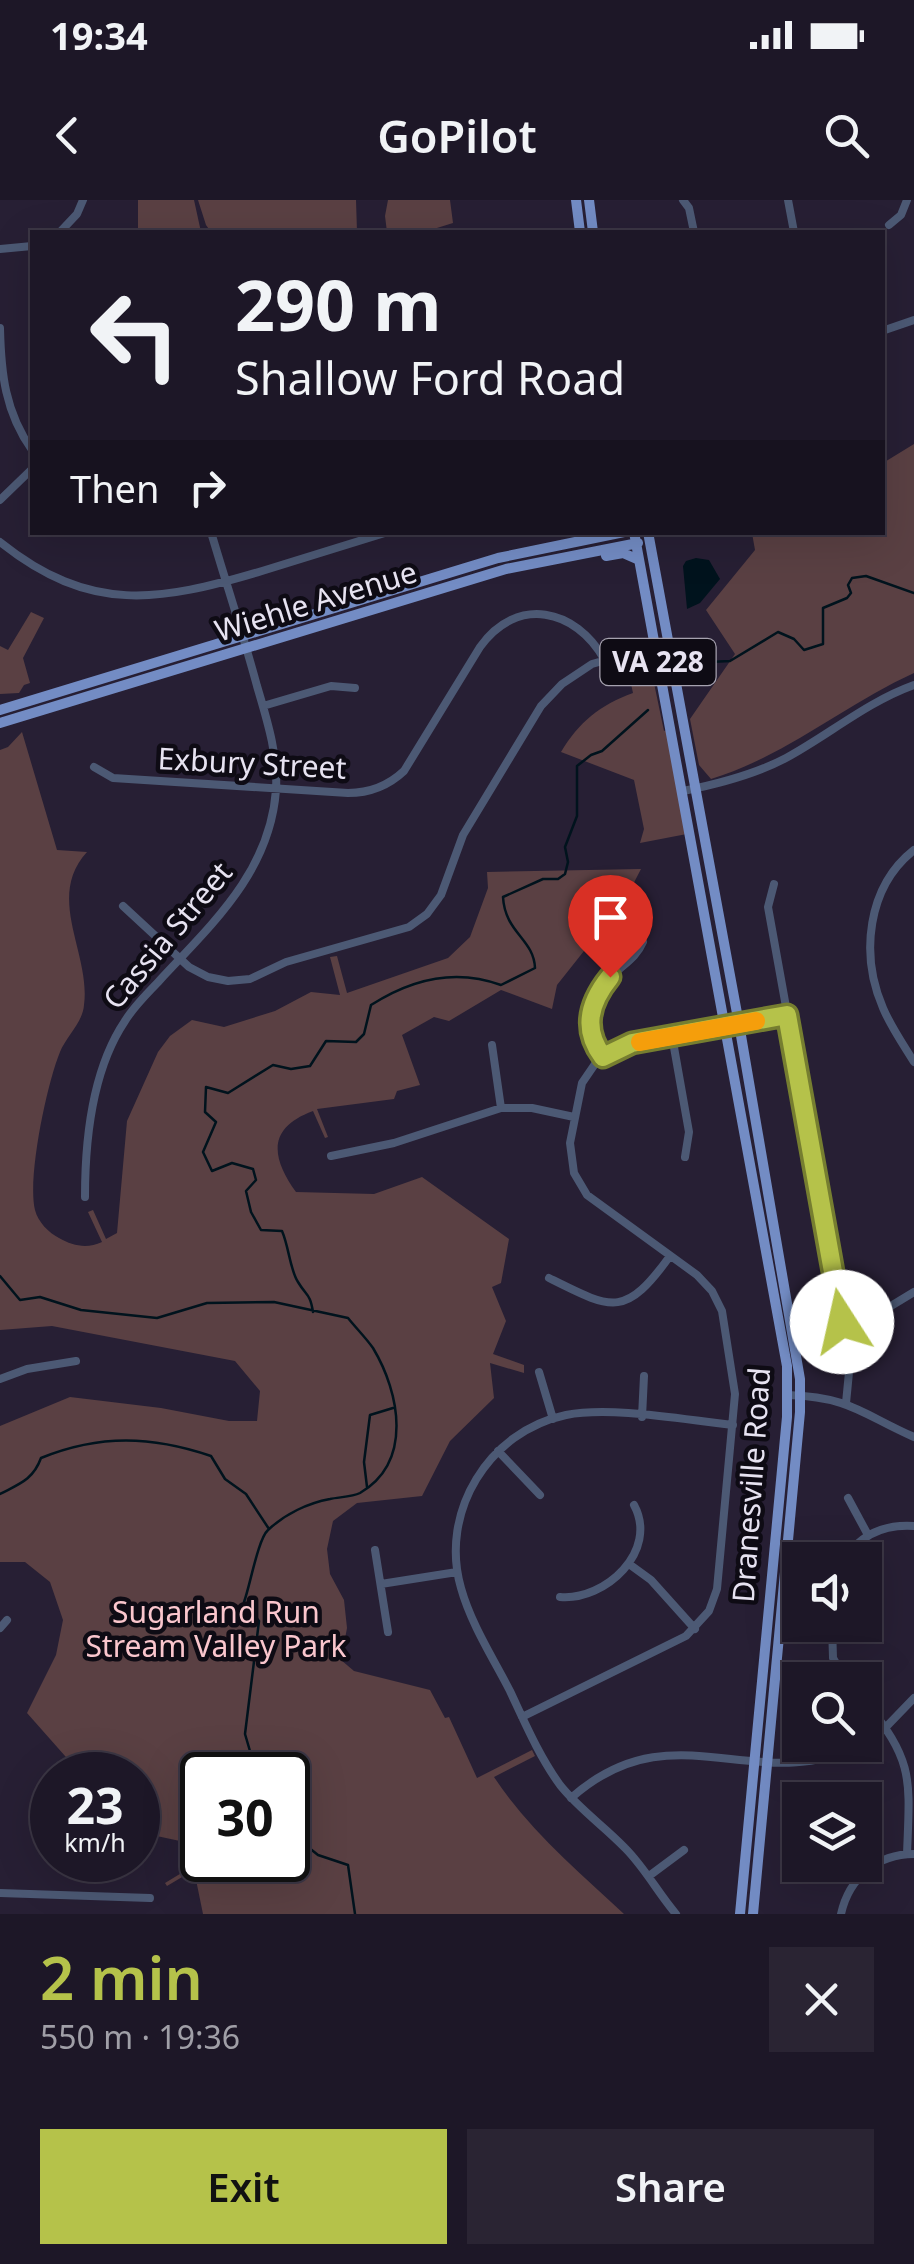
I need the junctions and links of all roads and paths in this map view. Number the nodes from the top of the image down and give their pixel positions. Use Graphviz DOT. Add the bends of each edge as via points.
graph roads {
  1 [pos="83,200"];
  2 [pos="576,200"];
  3 [pos="589,200"];
  4 [pos="684,200"];
  5 [pos="788,200"];
  6 [pos="908,200"];
  7 [pos="890,225"];
  8 [pos="62,230"];
  9 [pos="580,230"];
  10 [pos="593,230"];
  11 [pos="694,230"];
  12 [pos="794,230"];
  13 [pos="30,246"];
  14 [pos="0,249"];
  15 [pos="914,320"];
  16 [pos="0,328"];
  17 [pos="885,330"];
  18 [pos="30,447"];
  19 [pos="30,471"];
  20 [pos="0,500"];
  21 [pos="212,535"];
  22 [pos="378,535"];
  23 [pos="609,535"];
  24 [pos="648,537"];
  25 [pos="635,538"];
  26 [pos="0,542"];
  27 [pos="640,560"];
  28 [pos="506,569"];
  29 [pos="226,582"];
  30 [pos="243,636"];
  31 [pos="655,646"];
  32 [pos="247,649"];
  33 [pos="604,659"];
  34 [pos="914,685"];
  35 [pos="355,688"];
  36 [pos="263,706"];
  37 [pos="0,710"];
  38 [pos="3,722"];
  39 [pos="94,767"];
  40 [pos="276,789"];
  41 [pos="689,790"];
  42 [pos="914,850"];
  43 [pos="774,884"];
  44 [pos="123,906"];
  45 [pos="643,942"];
  46 [pos="180,958"];
  47 [pos="787,1015"];
  48 [pos="733,1025"];
  49 [pos="672,1036"];
  50 [pos="492,1045"];
  51 [pos="603,1057"];
  52 [pos="914,1062"];
  53 [pos="501,1108"];
  54 [pos="574,1117"];
  55 [pos="331,1156"];
  56 [pos="685,1157"];
  57 [pos="85,1197"];
  58 [pos="670,1256"];
  59 [pos="549,1278"];
  60 [pos="914,1292"];
  61 [pos="842,1322"];
  62 [pos="76,1361"];
  63 [pos="538,1372"];
  64 [pos="644,1376"];
  65 [pos="0,1379"];
  66 [pos="788,1395"];
  67 [pos="801,1396"];
  68 [pos="846,1403"];
  69 [pos="642,1417"];
  70 [pos="553,1419"];
  71 [pos="733,1425"];
  72 [pos="914,1437"];
  73 [pos="498,1451"];
  74 [pos="540,1495"];
  75 [pos="848,1498"];
  76 [pos="634,1505"];
  77 [pos="914,1526"];
  78 [pos="868,1535"];
  79 [pos="861,1542"];
  80 [pos="375,1550"];
  81 [pos="629,1564"];
  82 [pos="457,1572"];
  83 [pos="380,1584"];
  84 [pos="560,1597"];
  85 [pos="7,1620"];
  86 [pos="0,1628"];
  87 [pos="695,1629"];
  88 [pos="388,1632"];
  89 [pos="914,1698"];
  90 [pos="522,1717"];
  91 [pos="882,1720"];
  92 [pos="887,1726"];
  93 [pos="882,1730"];
  94 [pos="754,1760"];
  95 [pos="782,1761"];
  96 [pos="767,1762"];
  97 [pos="571,1798"];
  98 [pos="684,1850"];
  99 [pos="911,1854"];
  100 [pos="649,1876"];
  101 [pos="0,1893"];
  102 [pos="150,1898"];
  103 [pos="676,1914"];
  104 [pos="740,1914"];
  105 [pos="753,1914"];
  106 [pos="842,1914"];
  1 -- 8 [label="street"];
  2 -- 9 [label="main road"];
  3 -- 10 [label="main road"];
  4 -- 11 [label="street"];
  5 -- 12 [label="street"];
  6 -- 7 [label="street"];
  13 -- 14 [label="street"];
  15 -- 17 [label="street"];
  16 -- 18 [label="street" via="4,388"];
  19 -- 20 [label="street"];
  21 -- 29 [label="street, Cassia Street"];
  22 -- 29 [label="street"];
  23 -- 30 [label="main road, Wiehle Avenue" via="514,554"];
  24 -- 25 [label="main road, Wiehle Avenue"];
  24 -- 41 [label="main road, Dranesville Road / VA 228"];
  25 -- 27 [label="main road, Dranesville Road / VA 228"];
  25 -- 28 [label="main road, Wiehle Avenue"];
  26 -- 29 [label="street" via="58,579 112,594 173,595"];
  27 -- 28 [label="main road" via="616,554"];
  27 -- 31 [label="main road, Dranesville Road / VA 228"];
  28 -- 32 [label="main road, Wiehle Avenue"];
  29 -- 30 [label="street, Cassia Street"];
  30 -- 32 [label="street, Cassia Street"];
  30 -- 37 [label="main road, Wiehle Avenue"];
  31 -- 33 [label="street"];
  31 -- 41 [label="main road, Dranesville Road / VA 228"];
  32 -- 36 [label="street, Cassia Street"];
  32 -- 38 [label="main road, Wiehle Avenue"];
  33 -- 40 [label="street, Exbury Street" via="588,635 563,618 517,618 484,640 396,778 358,793"];
  33 -- 46 [label="street" via="540,706 463,835 441,896 418,921 239,981 208,977"];
  34 -- 41 [label="street" via="783,760"];
  35 -- 36 [label="street" via="331,686"];
  36 -- 40 [label="street, Cassia Street"];
  39 -- 40 [label="street, Exbury Street" via="114,778"];
  40 -- 46 [label="street, Cassia Street" via="264,844 248,878"];
  41 -- 48 [label="main road, Dranesville Road / VA 228"];
  42 -- 52 [label="street" via="880,895 870,955 883,1009"];
  43 -- 47 [label="street" via="768,907"];
  44 -- 46 [label="street"];
  45 -- 51 [label="street" via="592,1005 590,1034"];
  46 -- 57 [label="street, Cassia Street" via="116,1036 92,1116"];
  47 -- 48 [label="street"];
  47 -- 61 [label="street"];
  48 -- 49 [label="street"];
  48 -- 66 [label="main road, Dranesville Road / VA 228"];
  48 -- 67 [label="main road, Dranesville Road / VA 228" via="798,1351"];
  49 -- 51 [label="street"];
  49 -- 56 [label="street" via="690,1138"];
  50 -- 53 [label="street"];
  51 -- 54 [label="street" via="582,1083"];
  53 -- 54 [label="street"];
  53 -- 55 [label="street"];
  54 -- 58 [label="street" via="570,1160 583,1189"];
  58 -- 59 [label="street" via="642,1292 623,1302 593,1300"];
  58 -- 71 [label="street" via="705,1283 722,1310 735,1381"];
  60 -- 61 [label="street" via="881,1312"];
  61 -- 68 [label="street" via="850,1370"];
  62 -- 65 [label="street"];
  63 -- 70 [label="street"];
  64 -- 69 [label="street"];
  66 -- 67 [label="street"];
  66 -- 94 [label="main road, Dranesville Road / VA 228"];
  67 -- 68 [label="street"];
  67 -- 96 [label="main road, Dranesville Road / VA 228"];
  68 -- 72 [label="street"];
  69 -- 70 [label="street" via="596,1413"];
  69 -- 71 [label="street"];
  70 -- 73 [label="street"];
  71 -- 87 [label="street" via="718,1589"];
  73 -- 74 [label="street"];
  73 -- 82 [label="street" via="465,1501"];
  75 -- 78 [label="street"];
  76 -- 81 [label="street" via="640,1524"];
  77 -- 78 [label="street"];
  78 -- 79 [label="street"];
  80 -- 83 [label="street"];
  81 -- 84 [label="street" via="579,1596"];
  81 -- 87 [label="street"];
  82 -- 83 [label="street"];
  82 -- 90 [label="street"];
  83 -- 88 [label="street"];
  85 -- 86 [label="street"];
  87 -- 90 [label="street"];
  89 -- 92 [label="street"];
  90 -- 97 [label="street"];
  91 -- 92 [label="street"];
  92 -- 93 [label="street"];
  92 -- 99 [label="street" via="910,1777"];
  94 -- 96 [label="street"];
  94 -- 97 [label="street" via="638,1758"];
  94 -- 104 [label="main road, Dranesville Road / VA 228"];
  95 -- 96 [label="street"];
  96 -- 105 [label="main road, Dranesville Road / VA 228"];
  97 -- 100 [label="street"];
  98 -- 100 [label="street"];
  99 -- 106 [label="street" via="866,1870"];
  100 -- 103 [label="street"];
  101 -- 102 [label="street"];
}
